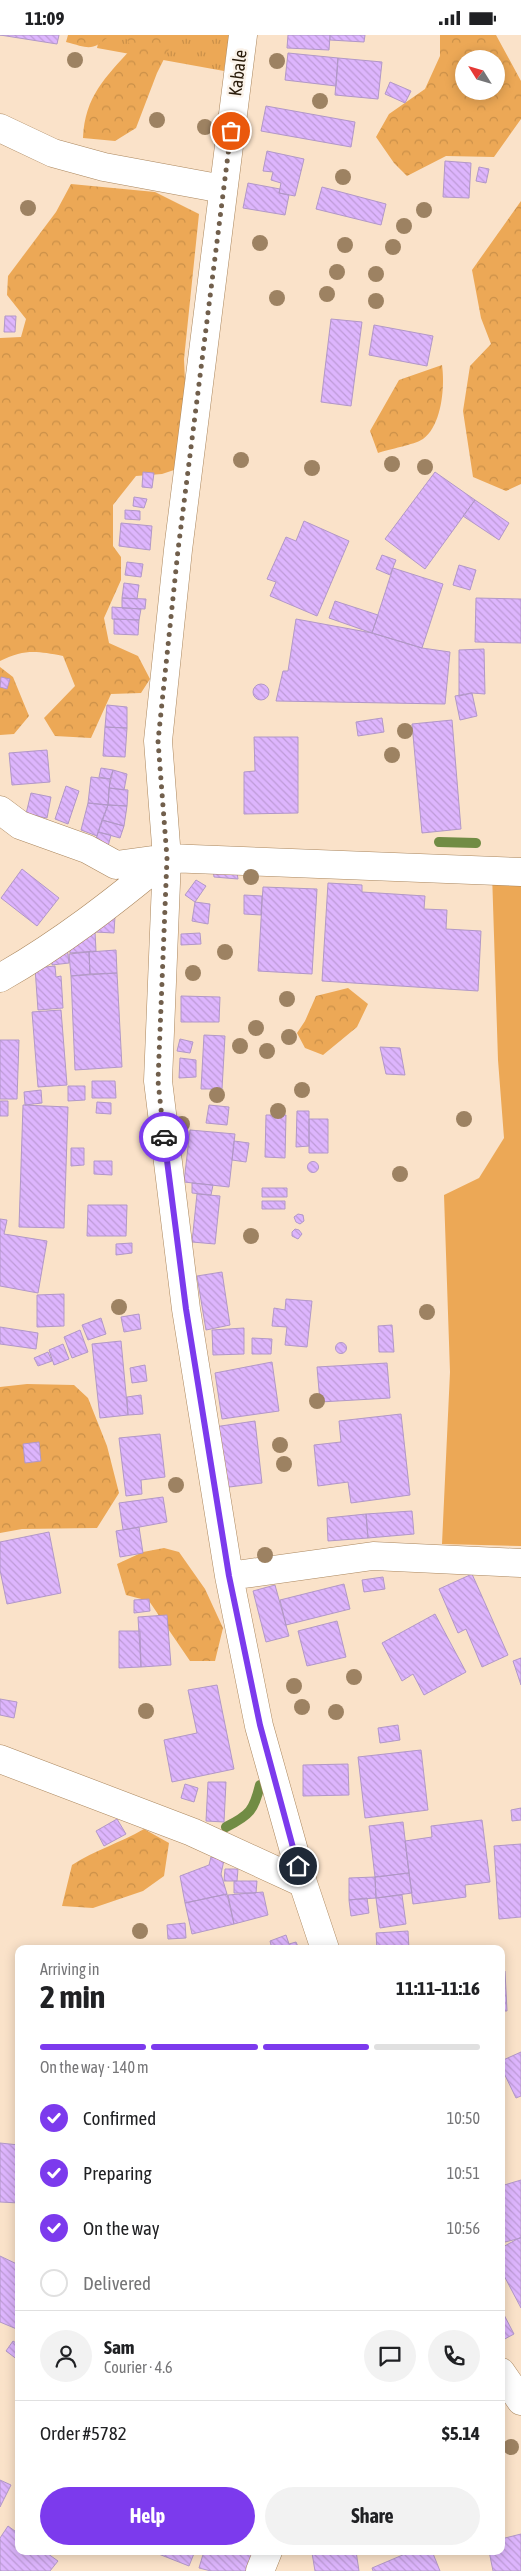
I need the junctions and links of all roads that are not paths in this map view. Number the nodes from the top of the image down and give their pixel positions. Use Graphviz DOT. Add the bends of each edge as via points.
graph roads {
  1 [pos="243,35"];
  2 [pos="0,128"];
  3 [pos="223,189"];
  4 [pos="0,810"];
  5 [pos="167,858"];
  6 [pos="521,872"];
  7 [pos="0,978"];
  8 [pos="521,1563"];
  9 [pos="229,1576"];
  10 [pos="0,1759"];
  11 [pos="303,1883"];
  12 [pos="324,1945"];
  13 [pos="505,2378"];
  14 [pos="521,2401"];
  15 [pos="266,2555"];
  16 [pos="260,2571"];
  1 -- 3 [label="street, Kabale"];
  2 -- 3 [label="street" via="53,153 104,167"];
  3 -- 5 [label="street, Kabale" via="158,741"];
  4 -- 5 [label="street" via="20,825 87,849 116,865"];
  5 -- 6 [label="street"];
  5 -- 7 [label="street" via="70,933"];
  5 -- 9 [label="street, Kabale" via="158,1081 186,1309"];
  8 -- 9 [label="street" via="373,1555"];
  9 -- 11 [label="street, Kabale" via="260,1725"];
  10 -- 11 [label="street" via="192,1832"];
  11 -- 12 [label="street, Kabale"];
  13 -- 14 [label="street"];
  15 -- 16 [label="street"];
}
